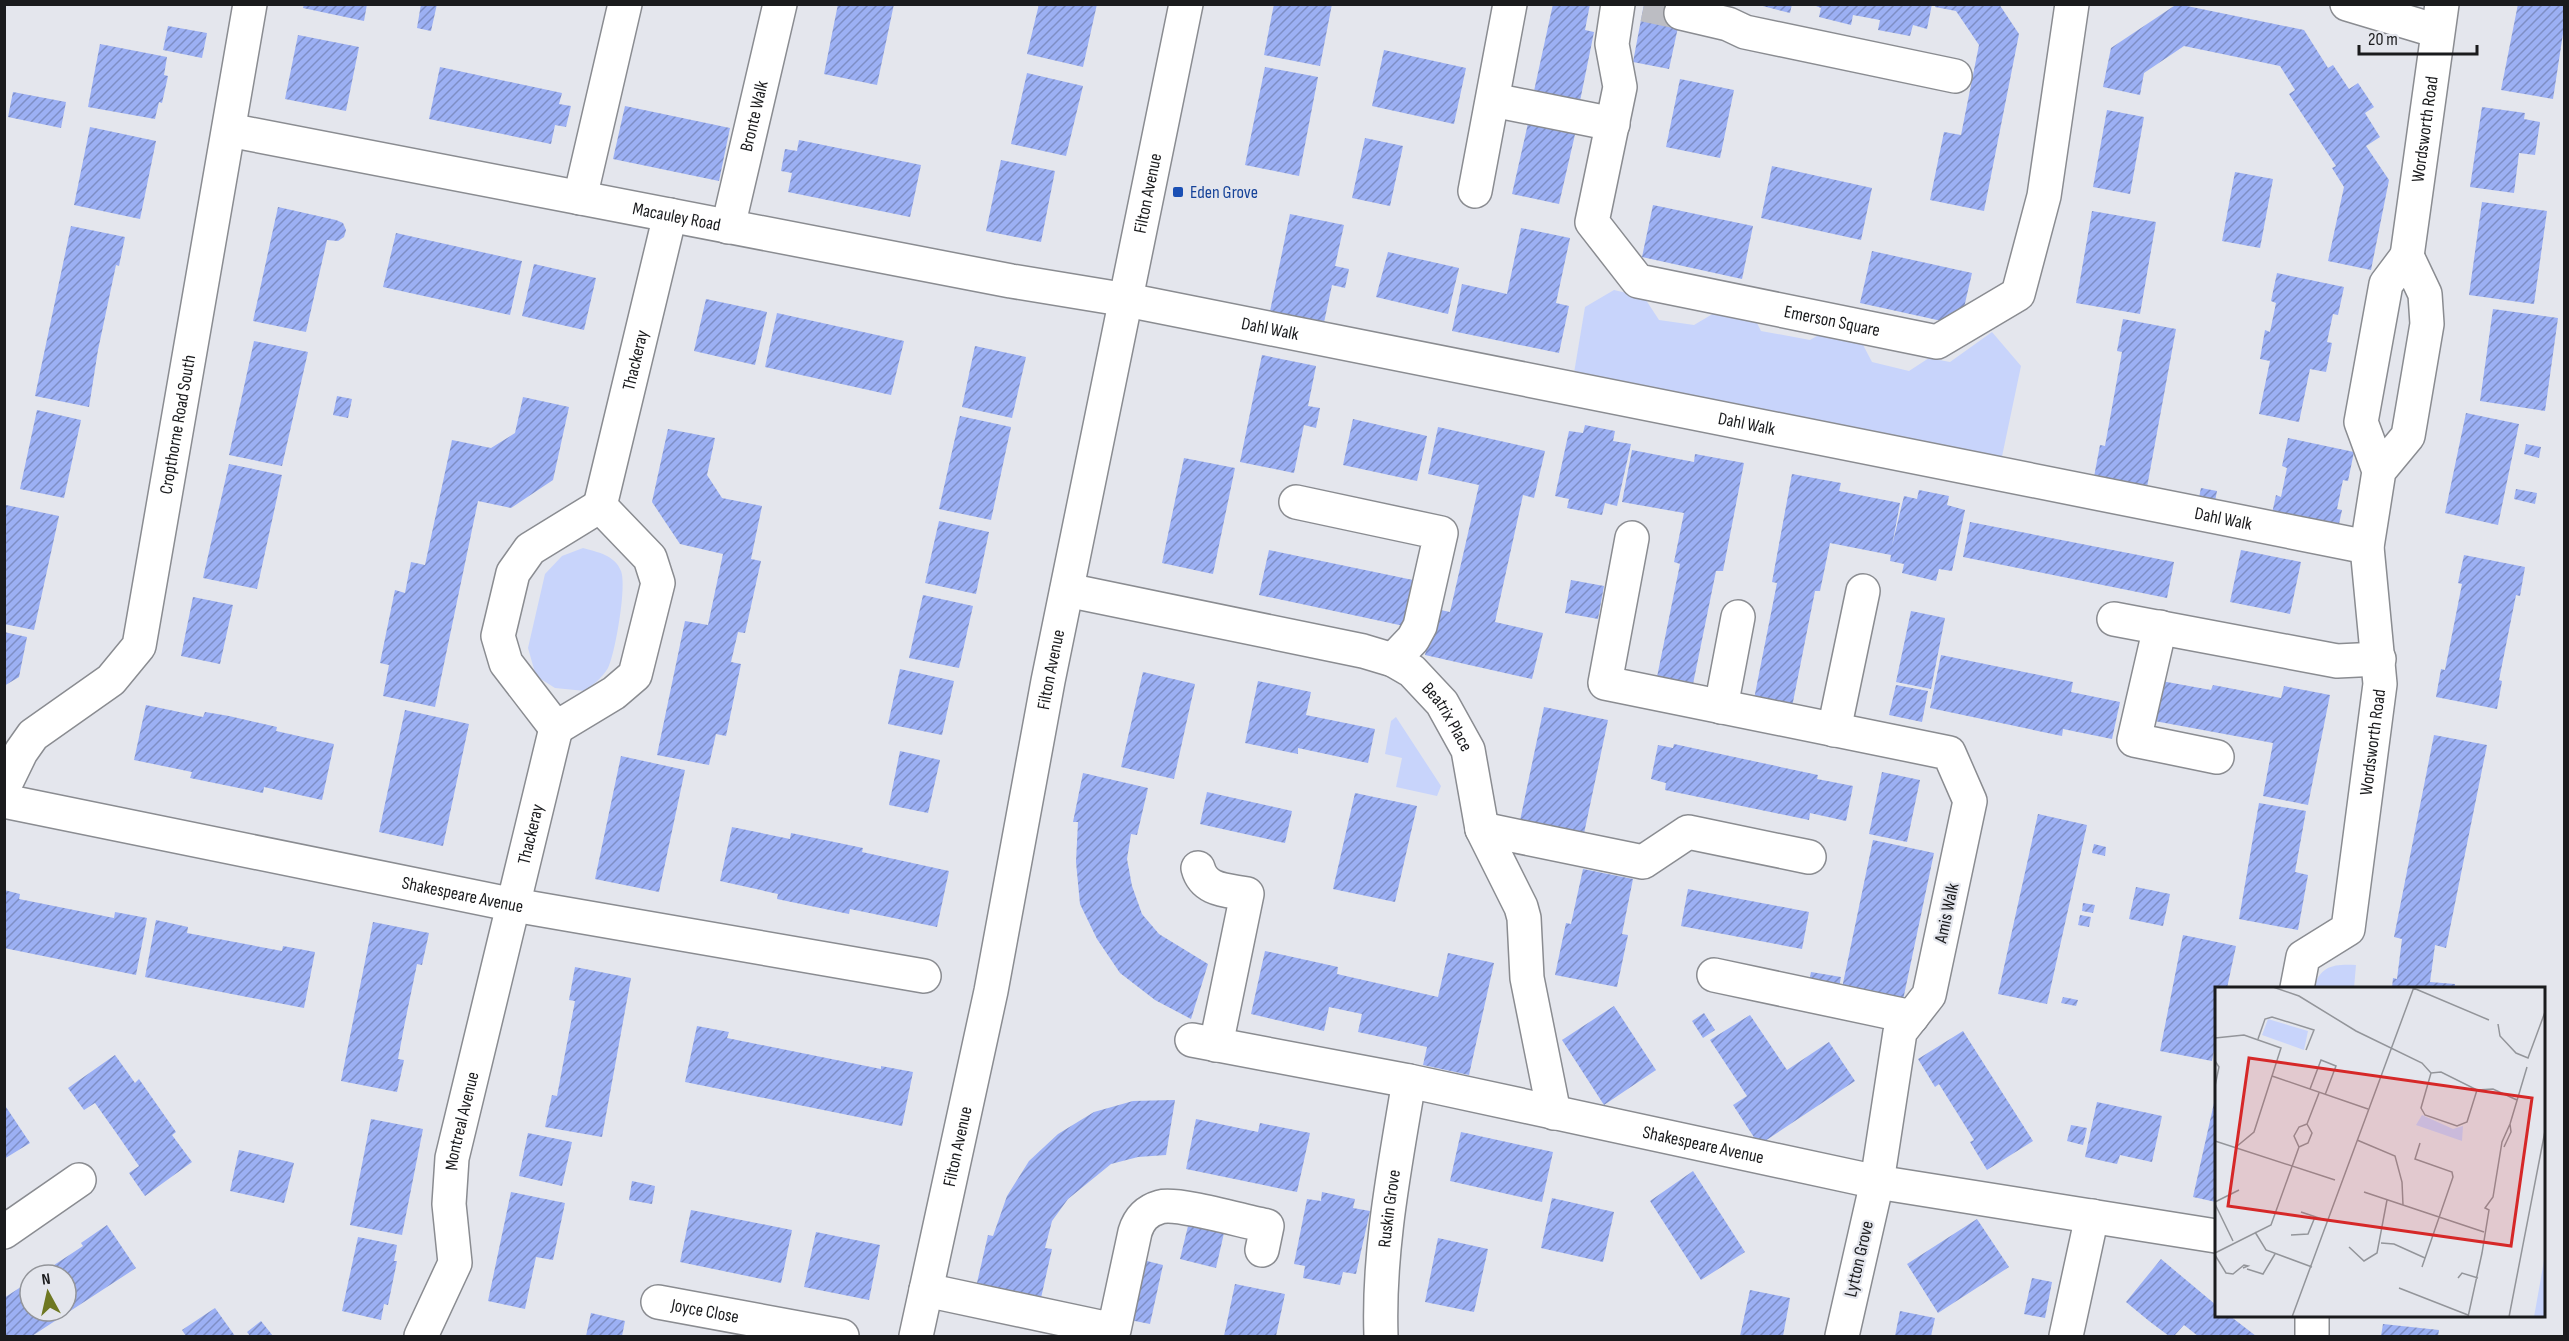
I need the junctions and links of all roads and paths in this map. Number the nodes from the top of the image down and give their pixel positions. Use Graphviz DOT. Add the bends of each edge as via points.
graph roads {
  1 [pos="250,4"];
  2 [pos="625,4"];
  3 [pos="780,4"];
  4 [pos="1186,4"];
  5 [pos="1510,4"];
  6 [pos="1618,4"];
  7 [pos="2072,4"];
  8 [pos="2347,4"];
  9 [pos="1681,13"];
  10 [pos="2440,18"];
  11 [pos="1955,75"];
  12 [pos="1493,100"];
  13 [pos="1613,124"];
  14 [pos="229,130"];
  15 [pos="1475,191"];
  16 [pos="580,198"];
  17 [pos="670,215"];
  18 [pos="729,226"];
  19 [pos="2407,256"];
  20 [pos="1127,300"];
  21 [pos="2379,471"];
  22 [pos="1296,502"];
  23 [pos="600,506"];
  24 [pos="1632,538"];
  25 [pos="2367,547"];
  26 [pos="1067,590"];
  27 [pos="1863,591"];
  28 [pos="1738,617"];
  29 [pos="2114,619"];
  30 [pos="2160,627"];
  31 [pos="2379,658"];
  32 [pos="1393,660"];
  33 [pos="1721,707"];
  34 [pos="556,728"];
  35 [pos="1834,730"];
  36 [pos="2217,757"];
  37 [pos="4,787"];
  38 [pos="4,801"];
  39 [pos="1482,829"];
  40 [pos="1809,857"];
  41 [pos="1198,868"];
  42 [pos="514,905"];
  43 [pos="1714,975"];
  44 [pos="924,976"];
  45 [pos="2297,987"];
  46 [pos="1912,1017"];
  47 [pos="1409,1081"];
  48 [pos="1554,1113"];
  49 [pos="79,1180"];
  50 [pos="1877,1182"];
  51 [pos="2092,1216"];
  52 [pos="4,1232"];
  53 [pos="2215,1236"];
  54 [pos="1262,1250"];
  55 [pos="926,1290"];
  56 [pos="658,1302"];
  57 [pos="2312,1317"];
  58 [pos="787,1331"];
  59 [pos="1122,1333"];
  60 [pos="422,1336"];
  61 [pos="842,1336"];
  62 [pos="916,1336"];
  63 [pos="1381,1336"];
  64 [pos="1842,1336"];
  65 [pos="2066,1336"];
  66 [pos="2312,1336"];
  1 -- 14 [label="street, Cropthorne Road South"];
  2 -- 16 [label="street"];
  3 -- 18 [label="street, Bronte Walk"];
  4 -- 20 [label="street, Filton Avenue"];
  5 -- 12 [label="street"];
  6 -- 13 [label="street, Emerson Square" via="1612,45 1620,87"];
  7 -- 13 [label="street, Emerson Square" via="2044,195 2018,294 1937,342 1638,280 1592,222"];
  8 -- 10 [label="street"];
  9 -- 11 [label="street" via="1745,32"];
  10 -- 19 [label="street, Wordsworth Road"];
  12 -- 13 [label="street"];
  12 -- 15 [label="street"];
  14 -- 16 [label="street, Macauley Road"];
  14 -- 37 [label="street, Cropthorne Road South" via="139,646 111,680 33,735"];
  16 -- 17 [label="street, Macauley Road"];
  17 -- 18 [label="street, Macauley Road"];
  17 -- 23 [label="street, Thackeray"];
  18 -- 20 [label="street, Macauley Road"];
  19 -- 21 [label="street, Wordsworth Road" via="2386,284 2361,422"];
  19 -- 21 [label="street" via="2425,294 2427,324 2408,436"];
  20 -- 25 [label="street, Dahl Walk"];
  20 -- 26 [label="street, Filton Avenue"];
  21 -- 25 [label="street, Wordsworth Road"];
  22 -- 32 [label="street" via="1441,533 1420,626"];
  23 -- 34 [label="street" via="530,549 513,573 498,636 506,663"];
  23 -- 34 [label="street" via="650,558 658,583 635,675 614,693"];
  24 -- 33 [label="street, Amis Walk" via="1605,683"];
  25 -- 31 [label="street, Wordsworth Road"];
  26 -- 32 [label="street, Beatrix Place"];
  26 -- 55 [label="street, Filton Avenue" via="992,992"];
  27 -- 35 [label="street"];
  28 -- 33 [label="street"];
  29 -- 30 [label="street"];
  30 -- 31 [label="street" via="2337,660"];
  30 -- 36 [label="street" via="2134,740"];
  31 -- 45 [label="street, Wordsworth Road" via="2376,720 2348,929 2303,957"];
  32 -- 39 [label="street, Beatrix Place" via="1412,671 1454,721 1468,750"];
  33 -- 35 [label="street, Amis Walk"];
  34 -- 42 [label="street, Thackeray"];
  35 -- 46 [label="street, Amis Walk" via="1948,753 1970,801 1929,996"];
  38 -- 42 [label="street, Shakespeare Avenue"];
  39 -- 40 [label="street" via="1642,862 1688,832"];
  39 -- 48 [label="street, Beatrix Place" via="1521,907 1527,978"];
  41 -- 47 [label="street, Shakespeare Avenue" via="1208,885 1247,894 1204,1043"];
  42 -- 44 [label="street, Shakespeare Avenue"];
  42 -- 60 [label="street, Montreal Avenue" via="453,1158 449,1204 455,1263"];
  43 -- 46 [label="street"];
  46 -- 50 [label="street, Amis Walk" via="1900,1032"];
  47 -- 48 [label="street, Shakespeare Avenue"];
  47 -- 63 [label="street, Ruskin Grove" via="1384,1239"];
  48 -- 50 [label="street, Shakespeare Avenue"];
  49 -- 52 [label="street"];
  50 -- 51 [label="street, Shakespeare Avenue"];
  50 -- 64 [label="street, Lytton Grove"];
  51 -- 53 [label="street, Shakespeare Avenue"];
  51 -- 65 [label="street"];
  54 -- 59 [label="street" via="1267,1226 1171,1206 1147,1213 1135,1232"];
  55 -- 59 [label="street"];
  55 -- 62 [label="street, Filton Avenue"];
  56 -- 58 [label="street, Joyce Close"];
  57 -- 66 [label="street"];
  58 -- 61 [label="street, Joyce Close"];
}
